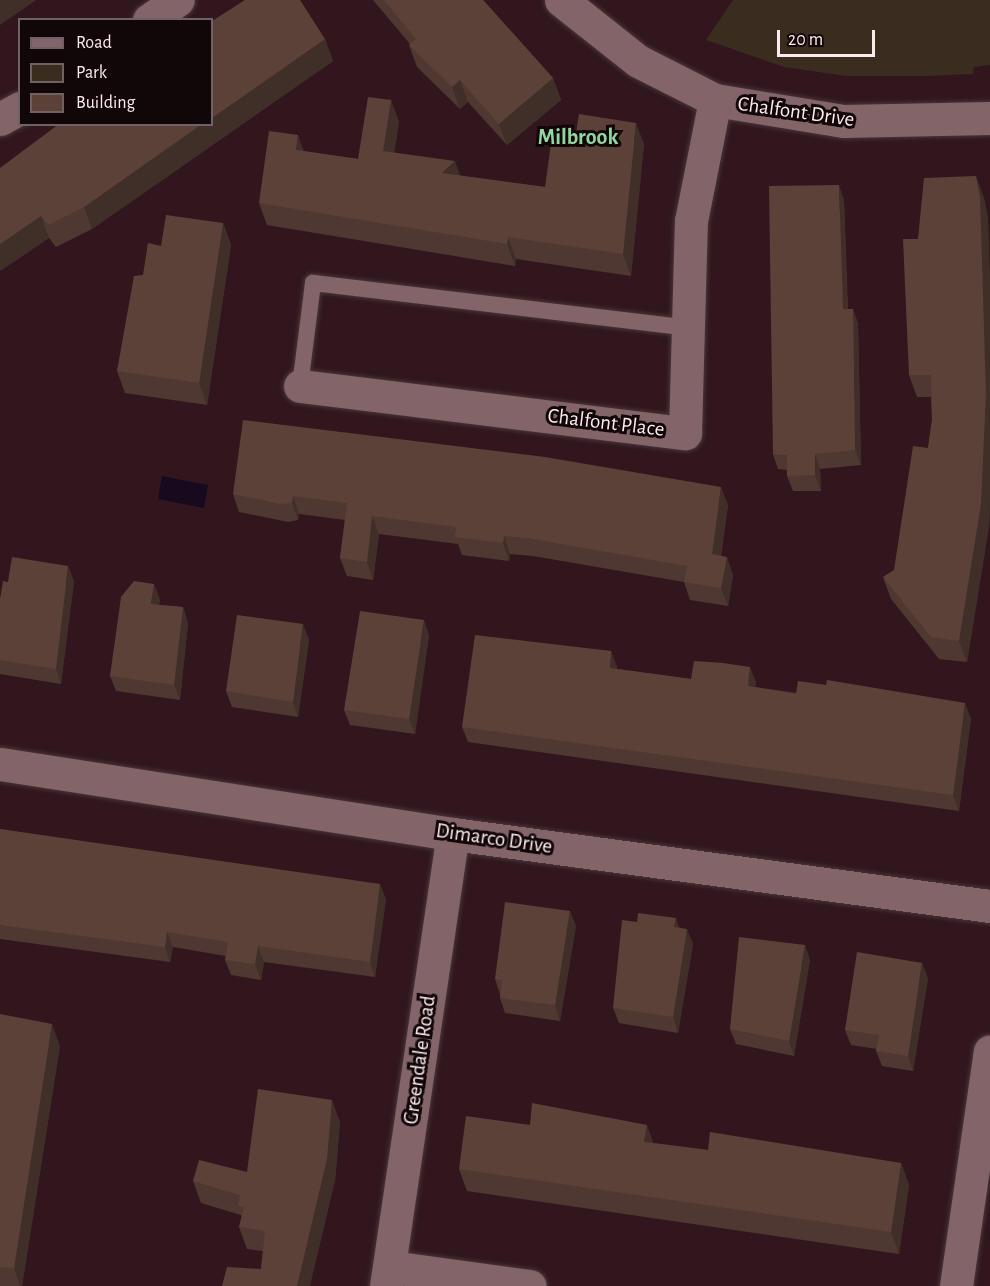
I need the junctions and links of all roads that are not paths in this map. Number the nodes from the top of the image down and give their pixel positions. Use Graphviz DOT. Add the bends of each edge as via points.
graph roads {
  1 [pos="178,0"];
  2 [pos="561,0"];
  3 [pos="152,18"];
  4 [pos="715,100"];
  5 [pos="18,109"];
  6 [pos="990,118"];
  7 [pos="0,119"];
  8 [pos="688,328"];
  9 [pos="300,386"];
  10 [pos="0,764"];
  11 [pos="453,834"];
  12 [pos="990,906"];
  13 [pos="990,1051"];
  14 [pos="388,1276"];
  15 [pos="530,1286"];
  16 [pos="956,1286"];
  1 -- 3 [label="street"];
  2 -- 4 [label="street, Chalfont Drive" via="638,61"];
  4 -- 6 [label="street, Chalfont Drive" via="843,121"];
  4 -- 8 [label="street, Chalfont Place" via="691,221"];
  5 -- 7 [label="street"];
  8 -- 9 [label="lane" via="313,282"];
  8 -- 9 [label="street, Chalfont Place" via="685,433"];
  10 -- 11 [label="street, Dimarco Drive"];
  11 -- 12 [label="street, Dimarco Drive"];
  11 -- 14 [label="street, Greendale Road"];
  13 -- 16 [label="street"];
  14 -- 15 [label="street"];
}
